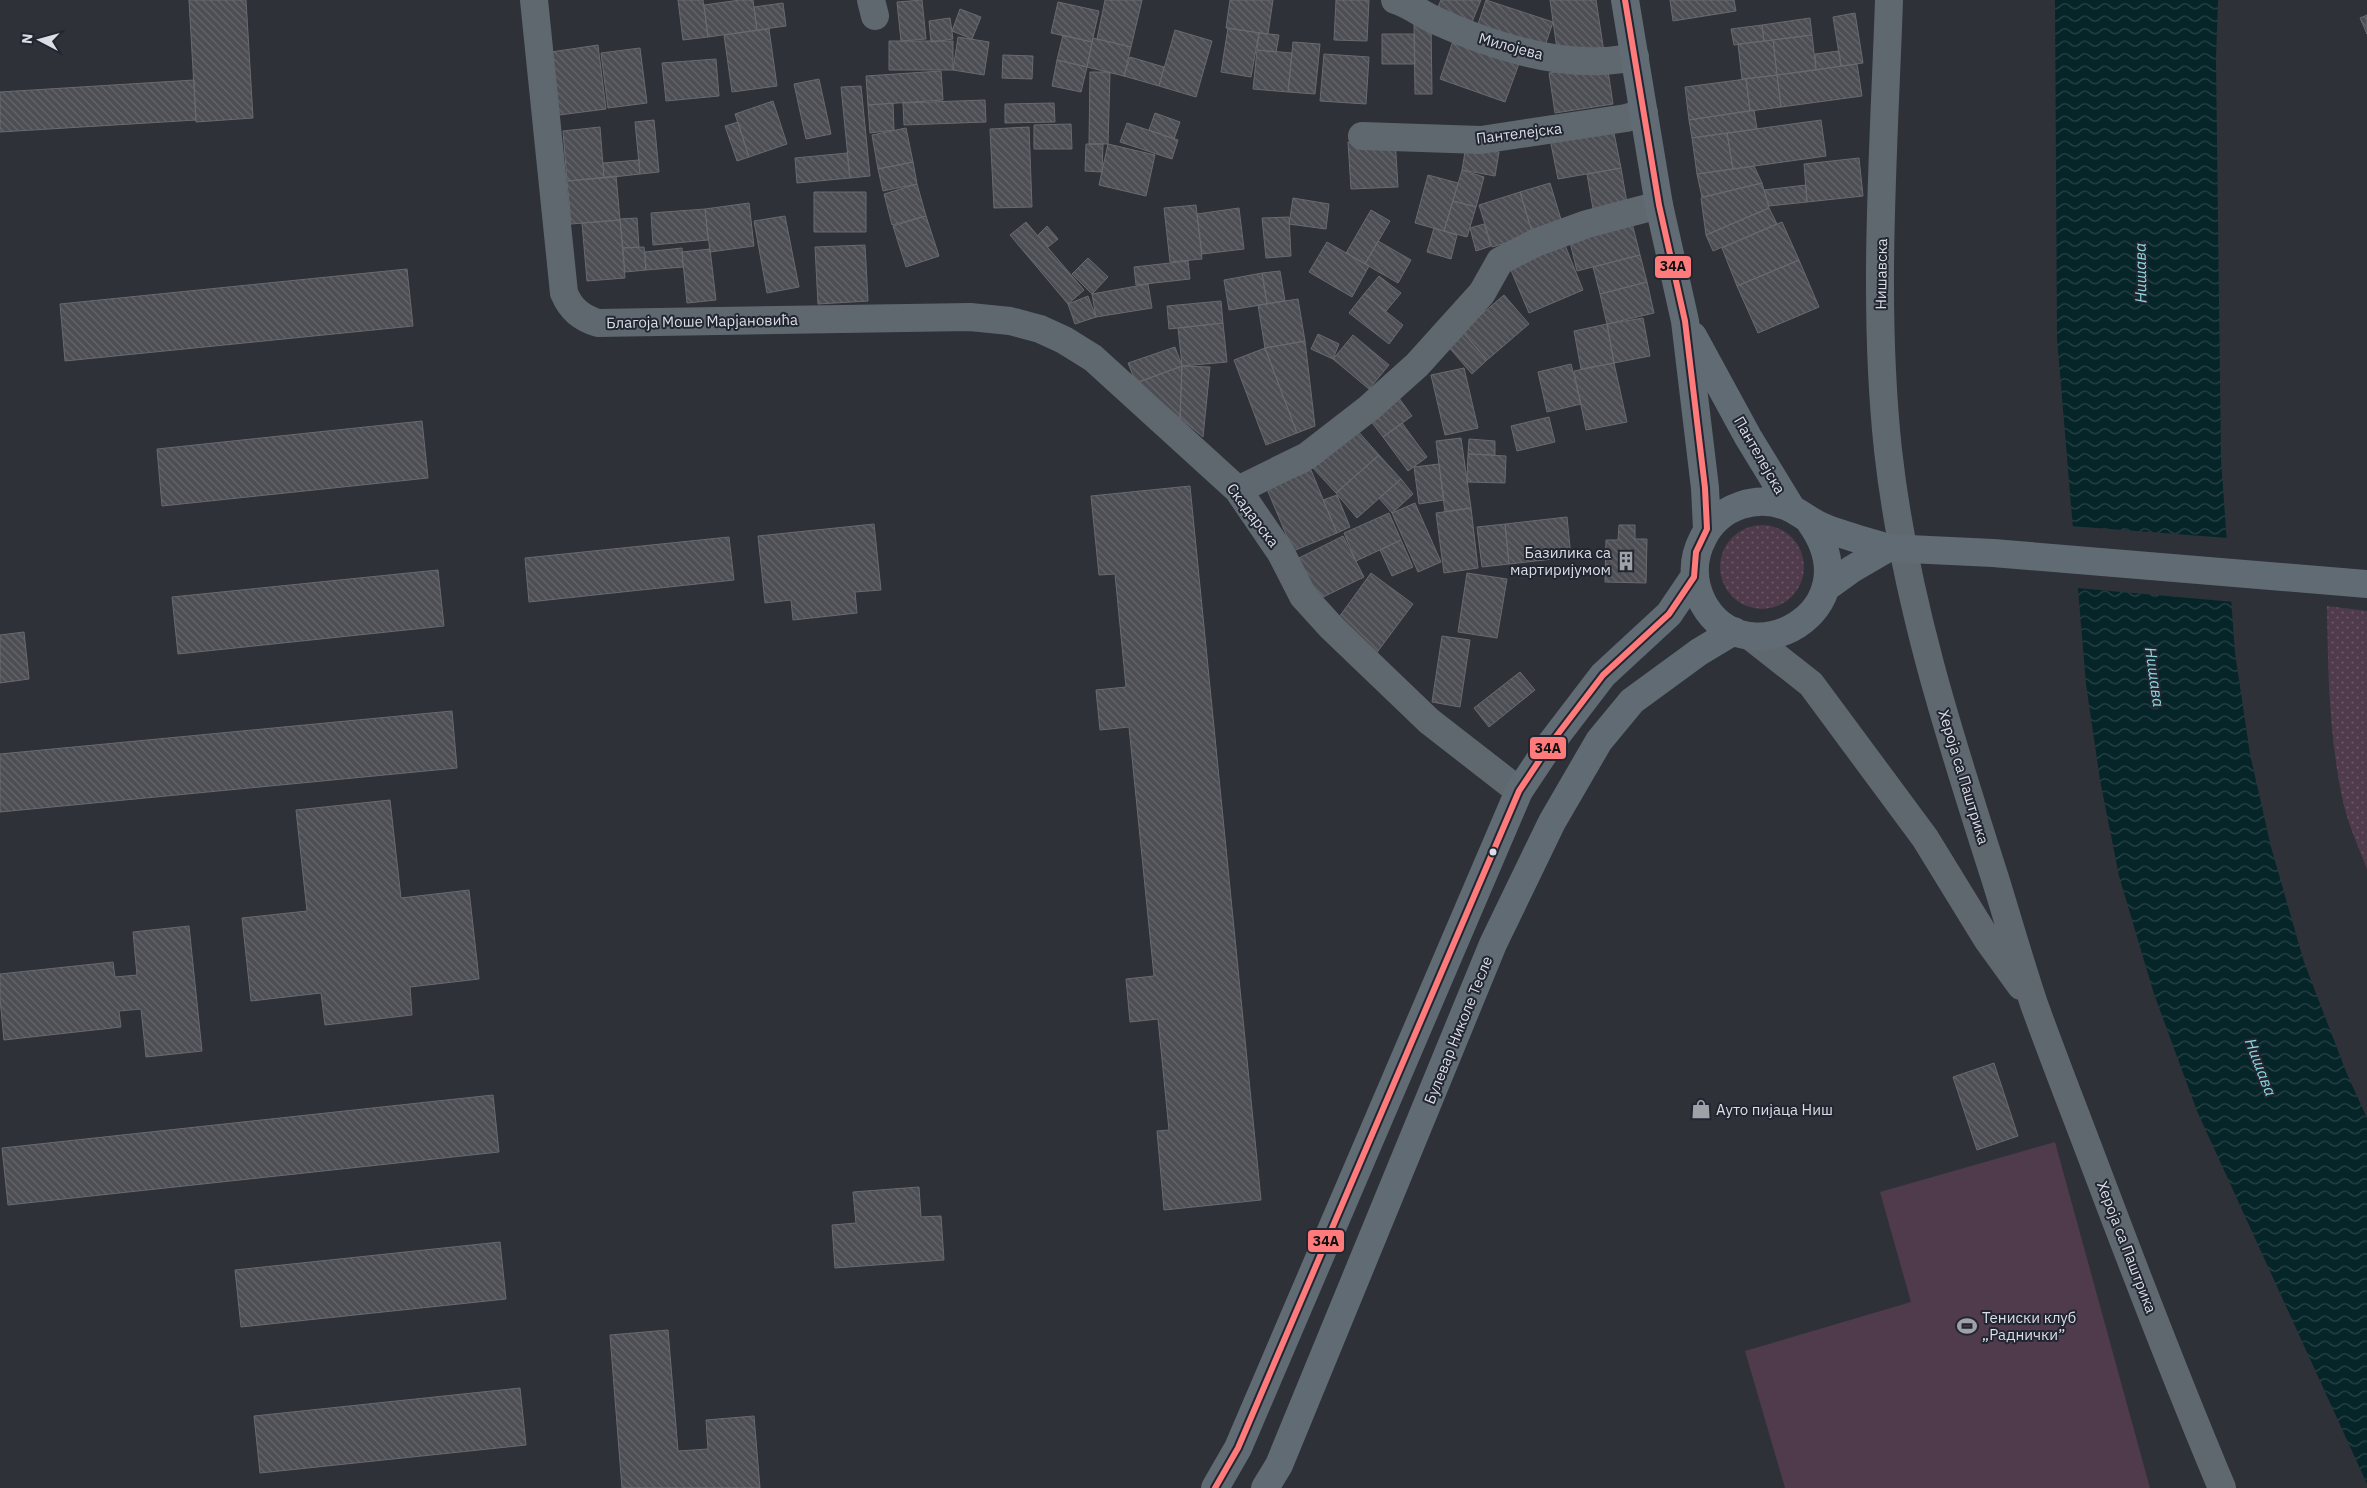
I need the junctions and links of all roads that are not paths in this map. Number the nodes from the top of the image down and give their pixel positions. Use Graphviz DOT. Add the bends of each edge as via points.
graph roads {
  1 [pos="534,0"];
  2 [pos="1395,0"];
  3 [pos="1625,0"];
  4 [pos="1889,0"];
  5 [pos="1635,58"];
  6 [pos="1644,113"];
  7 [pos="1362,136"];
  8 [pos="1659,205"];
  9 [pos="939,317"];
  10 [pos="1685,321"];
  11 [pos="1238,490"];
  12 [pos="1801,515"];
  13 [pos="1707,529"];
  14 [pos="1896,547"];
  15 [pos="1694,577"];
  16 [pos="2367,584"];
  17 [pos="1826,588"];
  18 [pos="1742,634"];
  19 [pos="1519,791"];
  20 [pos="2035,1005"];
  21 [pos="1215,1488"];
  22 [pos="1265,1488"];
  23 [pos="2222,1488"];
  1 -- 9 [label="street, Благоја Моше Марјановића" via="564,293 578,314 598,323"];
  2 -- 5 [label="street, Милојева" via="1438,22 1508,48 1586,61"];
  3 -- 5 [label="main road, Пантелејска"];
  4 -- 14 [label="street, Нишавска" via="1880,329"];
  5 -- 6 [label="main road, Пантелејска"];
  6 -- 7 [label="street, Пантелејска" via="1481,140"];
  6 -- 8 [label="main road, Пантелејска"];
  8 -- 10 [label="main road, Пантелејска"];
  8 -- 11 [label="street" via="1587,224 1535,243 1500,261 1482,293 1417,365 1369,408 1308,456"];
  9 -- 11 [label="street, Скадарска" via="1010,321 1064,340 1092,358"];
  10 -- 12 [label="main road, Пантелејска" via="1748,437"];
  10 -- 13 [label="main road, Пантелејска"];
  11 -- 19 [label="street, Скадарска" via="1281,553 1303,596 1332,628 1428,721"];
  12 -- 13 [label="main road" via="1777,503 1746,503 1718,517"];
  12 -- 14 [label="main road"];
  12 -- 17 [label="main road" via="1820,536 1827,552"];
  13 -- 15 [label="main road" via="1696,552"];
  14 -- 16 [label="main road, bridge"];
  14 -- 17 [label="main road" via="1852,569"];
  14 -- 20 [label="street, Хероја са Паштрика" via="1915,604 1956,756"];
  15 -- 18 [label="main road" via="1707,609 1719,622"];
  15 -- 19 [label="main road" via="1662,621 1602,675"];
  17 -- 18 [label="main road" via="1815,609 1798,626 1775,636"];
  18 -- 20 [label="street, Хероја са Паштрика" via="1811,684 1925,838 1987,939"];
  18 -- 22 [label="main road, Булевар Николе Тесле" via="1699,652 1632,701 1599,741 1552,822 1493,944 1279,1465"];
  19 -- 21 [label="main road" via="1238,1448"];
  20 -- 23 [label="street, Хероја са Паштрика"];
}
